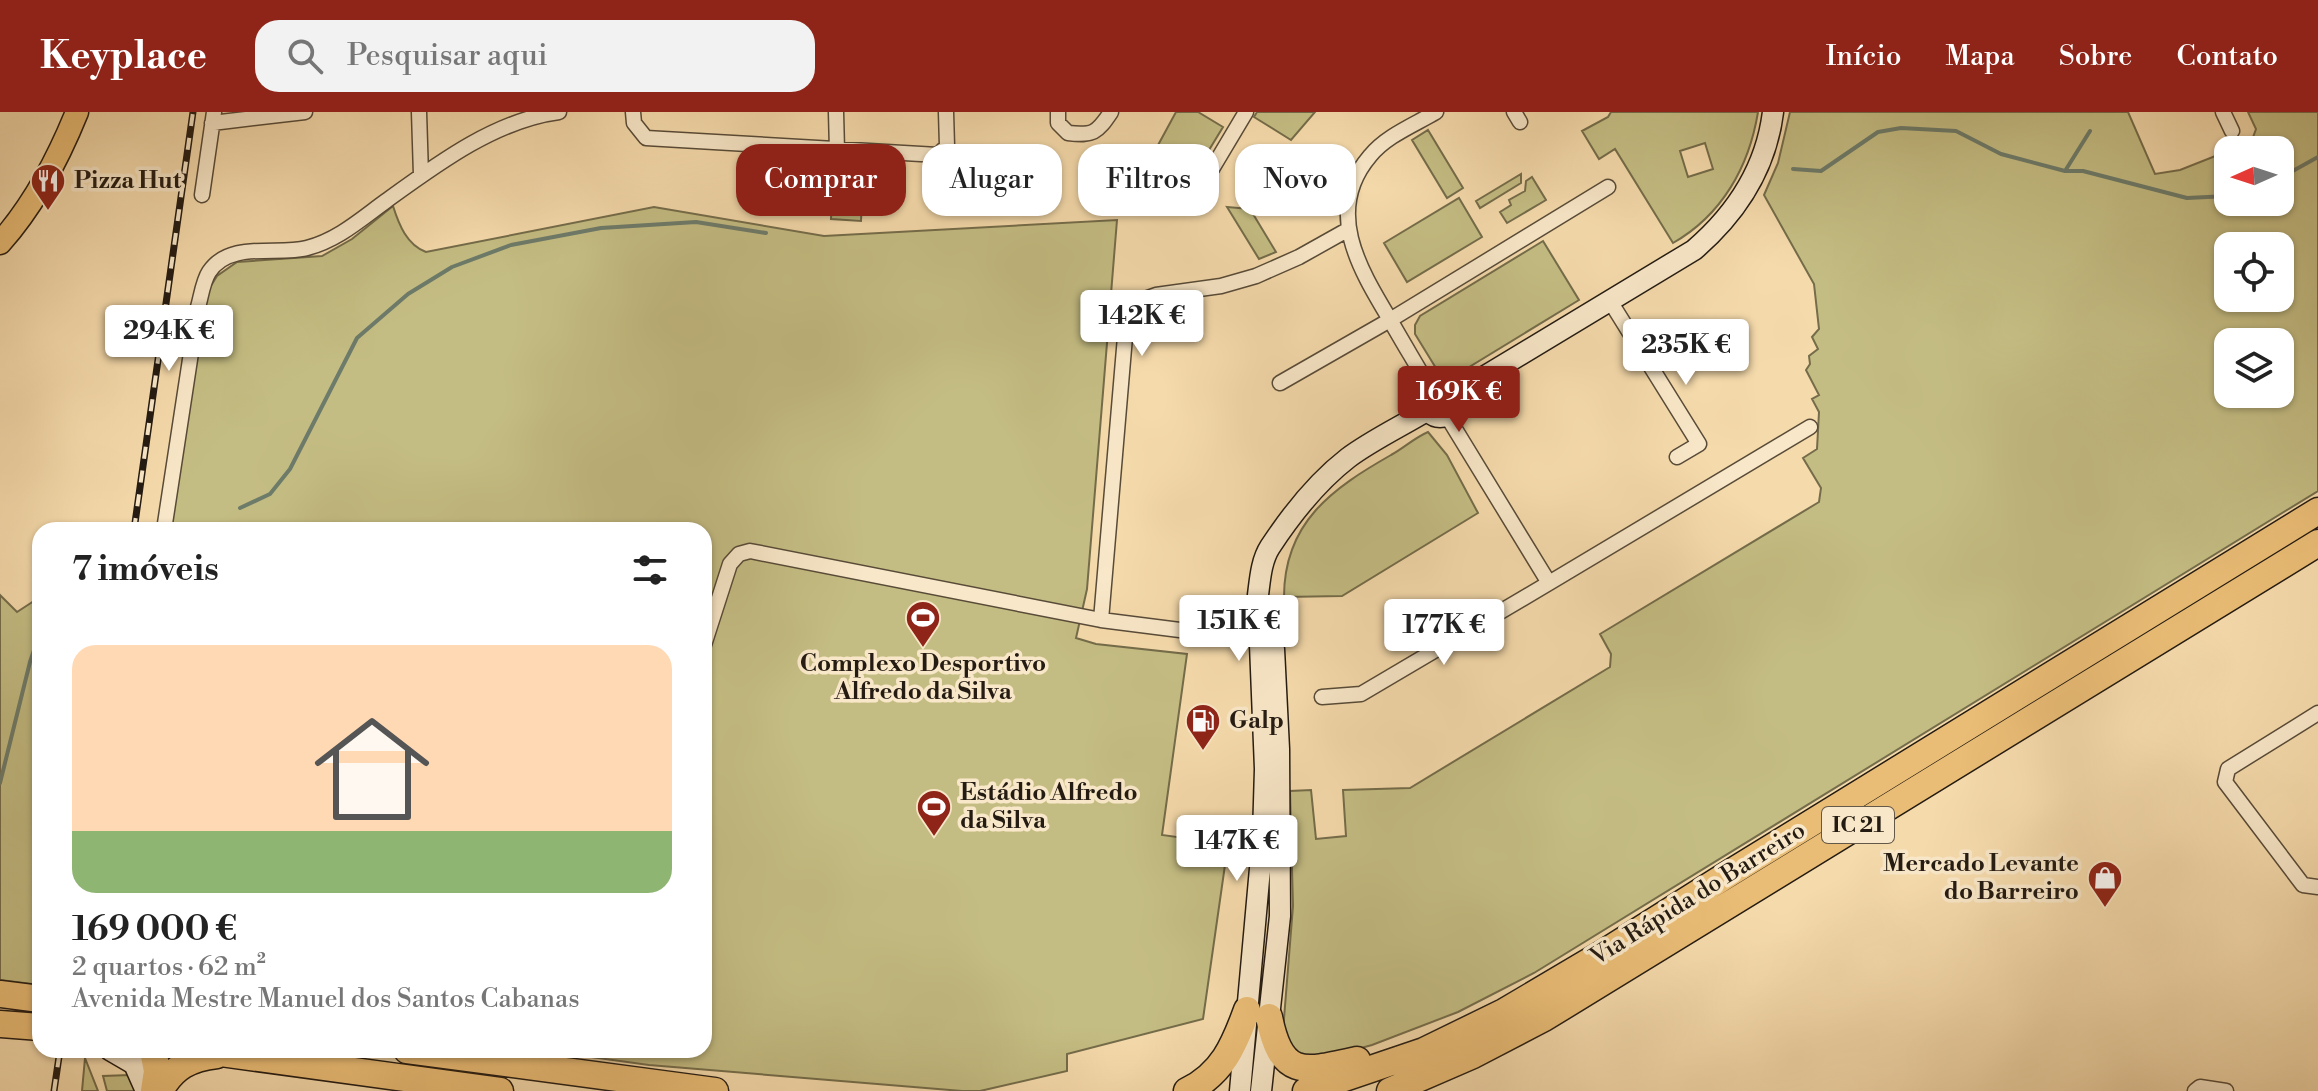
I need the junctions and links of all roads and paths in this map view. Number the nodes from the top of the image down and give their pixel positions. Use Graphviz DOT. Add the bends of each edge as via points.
graph roads {
  1 [pos="77,112"];
  2 [pos="305,112"];
  3 [pos="419,112"];
  4 [pos="559,112"];
  5 [pos="633,112"];
  6 [pos="836,112"];
  7 [pos="946,112"];
  8 [pos="1058,112"];
  9 [pos="1111,112"];
  10 [pos="1246,112"];
  11 [pos="1436,112"];
  12 [pos="1773,112"];
  13 [pos="2223,112"];
  14 [pos="532,114"];
  15 [pos="213,118"];
  16 [pos="2232,131"];
  17 [pos="742,144"];
  18 [pos="837,144"];
  19 [pos="906,153"];
  20 [pos="1219,157"];
  21 [pos="421,175"];
  22 [pos="1608,187"];
  23 [pos="202,195"];
  24 [pos="1349,229"];
  25 [pos="0,243"];
  26 [pos="1610,301"];
  27 [pos="1390,320"];
  28 [pos="1280,383"];
  29 [pos="1440,403"];
  30 [pos="1810,427"];
  31 [pos="1677,457"];
  32 [pos="2318,511"];
  33 [pos="165,522"];
  34 [pos="2318,543"];
  35 [pos="1549,583"];
  36 [pos="712,619"];
  37 [pos="1101,620"];
  38 [pos="1266,631"];
  39 [pos="1322,697"];
  40 [pos="2318,713"];
  41 [pos="2318,887"];
  42 [pos="0,994"];
  43 [pos="32,998"];
  44 [pos="1258,1014"];
  45 [pos="0,1024"];
  46 [pos="32,1026"];
  47 [pos="0,1036"];
  48 [pos="32,1038"];
  49 [pos="1424,1051"];
  50 [pos="124,1058"];
  51 [pos="155,1058"];
  52 [pos="196,1058"];
  53 [pos="256,1058"];
  54 [pos="467,1058"];
  55 [pos="1395,1090"];
  56 [pos="146,1091"];
  57 [pos="157,1091"];
  58 [pos="500,1091"];
  59 [pos="715,1091"];
  60 [pos="1187,1091"];
  61 [pos="1240,1091"];
  62 [pos="1261,1091"];
  63 [pos="1306,1091"];
  64 [pos="2195,1091"];
  65 [pos="2226,1091"];
  1 -- 25 [label="main road" via="30,206"];
  2 -- 15 [label="street"];
  3 -- 21 [label="street"];
  4 -- 14 [label="street"];
  5 -- 17 [label="street" via="634,123 646,138"];
  6 -- 18 [label="street"];
  7 -- 19 [label="street" via="947,146 938,155"];
  8 -- 9 [label="street" via="1058,123 1068,133 1087,136 1101,128"];
  10 -- 20 [label="street"];
  11 -- 24 [label="street" via="1385,142 1361,166 1349,197"];
  12 -- 26 [label="main road" via="1758,169 1725,220 1694,250"];
  13 -- 16 [label="street"];
  14 -- 21 [label="street"];
  15 -- 23 [label="street"];
  21 -- 33 [label="street" via="333,239 304,249 235,254 209,272 198,307"];
  22 -- 27 [label="street"];
  24 -- 27 [label="street" via="1360,270"];
  24 -- 37 [label="street" via="1256,276 1156,295 1134,310 1126,325"];
  26 -- 29 [label="main road"];
  26 -- 31 [label="street" via="1699,444"];
  27 -- 28 [label="street"];
  27 -- 29 [label="street"];
  29 -- 35 [label="street"];
  29 -- 38 [label="main road" via="1348,458 1298,508 1269,548 1262,570 1258,595"];
  30 -- 35 [label="street"];
  32 -- 49 [label="highway, Via Rápida do Barreiro / IC 21" via="1602,954 1504,1012"];
  34 -- 55 [label="highway, Via Rápida do Barreiro / IC 21" via="1544,1018"];
  35 -- 39 [label="street" via="1361,694"];
  36 -- 37 [label="street" via="728,568 750,551"];
  37 -- 38 [label="street" via="1227,636"];
  38 -- 44 [label="main road"];
  40 -- 41 [label="street" via="2228,769 2225,782 2303,885"];
  42 -- 43 [label="highway"];
  44 -- 49 [label="highway" via="1281,1056 1304,1067"];
  44 -- 60 [label="highway" via="1219,1068"];
  44 -- 61 [label="main road"];
  44 -- 62 [label="main road"];
  45 -- 46 [label="highway"];
  47 -- 48 [label="main road"];
  49 -- 63 [label="highway, Via Rápida do Barreiro / IC 21"];
  50 -- 56 [label="main road" via="134,1064"];
  51 -- 57 [label="highway"];
  52 -- 57 [label="highway" via="174,1070"];
  53 -- 58 [label="highway"];
  54 -- 59 [label="highway"];
  64 -- 65 [label="street"];
}
